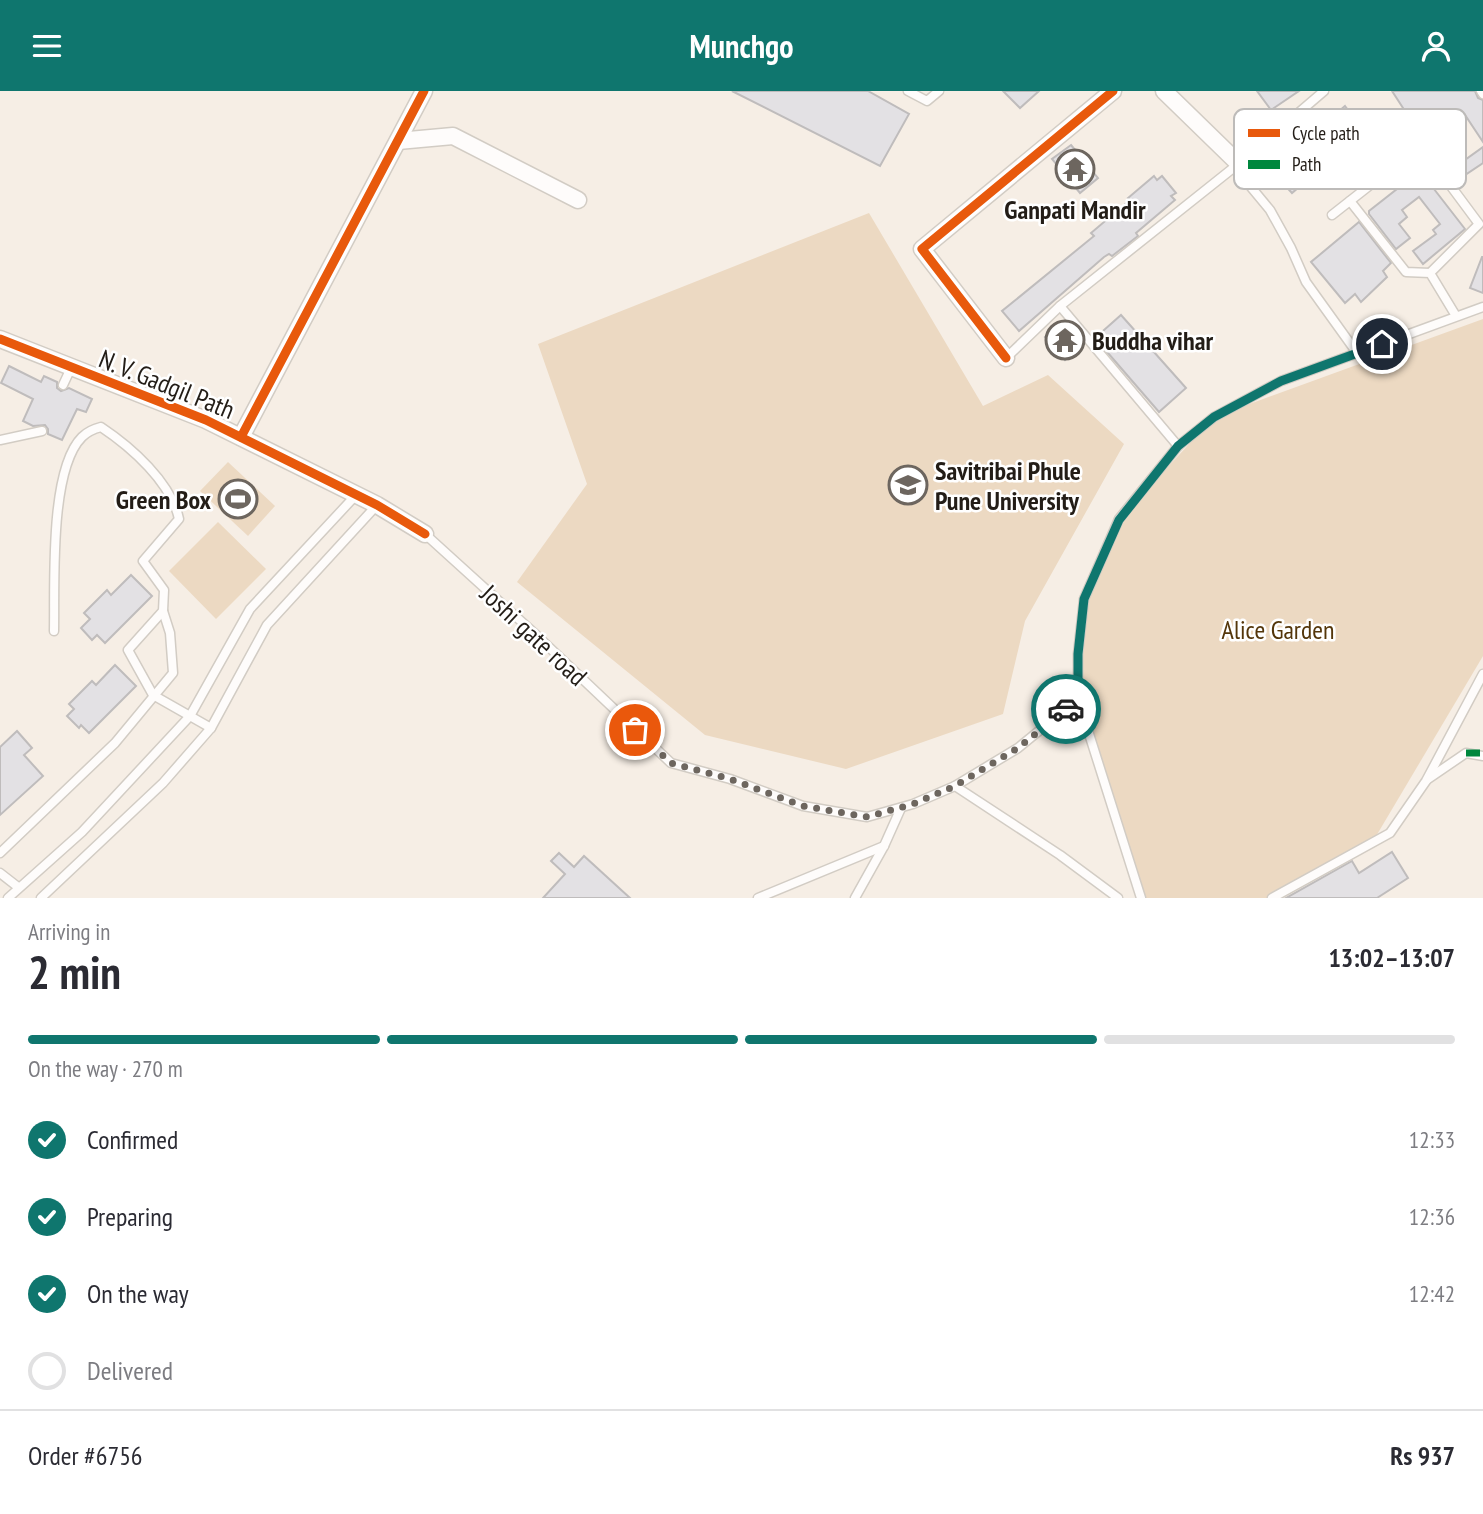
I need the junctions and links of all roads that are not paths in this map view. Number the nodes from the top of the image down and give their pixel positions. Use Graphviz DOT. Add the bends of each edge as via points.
graph roads {
  1 [pos="424,91"];
  2 [pos="908,91"];
  3 [pos="939,91"];
  4 [pos="1113,91"];
  5 [pos="1164,91"];
  6 [pos="1324,91"];
  7 [pos="1303,109"];
  8 [pos="398,141"];
  9 [pos="1234,159"];
  10 [pos="1234,168"];
  11 [pos="1252,189"];
  12 [pos="1365,189"];
  13 [pos="1455,189"];
  14 [pos="578,200"];
  15 [pos="1350,201"];
  16 [pos="1332,215"];
  17 [pos="1481,223"];
  18 [pos="1430,273"];
  19 [pos="1060,306"];
  20 [pos="1483,307"];
  21 [pos="1456,316"];
  22 [pos="0,339"];
  23 [pos="1357,353"];
  24 [pos="1006,358"];
  25 [pos="71,368"];
  26 [pos="63,386"];
  27 [pos="42,431"];
  28 [pos="241,437"];
  29 [pos="0,440"];
  30 [pos="1178,446"];
  31 [pos="356,494"];
  32 [pos="377,505"];
  33 [pos="425,534"];
  34 [pos="163,611"];
  35 [pos="54,631"];
  36 [pos="1483,674"];
  37 [pos="153,695"];
  38 [pos="1078,699"];
  39 [pos="190,716"];
  40 [pos="211,728"];
  41 [pos="1483,756"];
  42 [pos="1426,781"];
  43 [pos="955,786"];
  44 [pos="901,808"];
  45 [pos="884,846"];
  46 [pos="0,853"];
  47 [pos="0,873"];
  48 [pos="18,887"];
  49 [pos="8,898"];
  50 [pos="41,898"];
  51 [pos="758,898"];
  52 [pos="855,898"];
  53 [pos="1118,898"];
  54 [pos="1141,898"];
  55 [pos="1272,898"];
  1 -- 8 [label="street"];
  2 -- 3 [label="lane" via="927,101"];
  4 -- 24 [label="street" via="922,250"];
  5 -- 9 [label="street"];
  6 -- 7 [label="lane"];
  8 -- 14 [label="street" via="453,136"];
  8 -- 28 [label="street"];
  10 -- 19 [label="lane"];
  11 -- 23 [label="lane" via="1270,211 1306,282"];
  12 -- 15 [label="lane"];
  13 -- 17 [label="lane"];
  15 -- 16 [label="lane"];
  15 -- 18 [label="lane" via="1406,272"];
  17 -- 18 [label="lane"];
  18 -- 21 [label="lane"];
  19 -- 24 [label="lane"];
  19 -- 30 [label="lane"];
  20 -- 21 [label="lane"];
  21 -- 23 [label="lane"];
  22 -- 25 [label="street, N. V. Gadgil Path"];
  23 -- 30 [label="lane" via="1281,381 1214,417"];
  25 -- 26 [label="lane"];
  25 -- 28 [label="street, N. V. Gadgil Path"];
  27 -- 29 [label="lane"];
  28 -- 31 [label="street, N. V. Gadgil Path"];
  30 -- 38 [label="lane" via="1119,520 1084,599"];
  31 -- 32 [label="street, N. V. Gadgil Path"];
  31 -- 39 [label="lane" via="250,609"];
  32 -- 33 [label="street, N. V. Gadgil Path"];
  32 -- 40 [label="lane" via="267,625"];
  33 -- 44 [label="lane, Joshi gate road" via="671,763 803,806 867,817"];
  34 -- 35 [label="lane" via="164,590 143,561 179,519 177,511 154,473 101,427 80,439 65,468 56,528"];
  34 -- 37 [label="lane" via="173,673"];
  34 -- 37 [label="lane" via="128,650"];
  36 -- 42 [label="lane"];
  37 -- 39 [label="lane"];
  37 -- 46 [label="lane" via="116,743"];
  38 -- 43 [label="lane, Joshi gate road" via="1018,748"];
  38 -- 54 [label="lane"];
  39 -- 40 [label="lane"];
  39 -- 48 [label="lane" via="82,832"];
  40 -- 50 [label="lane" via="163,783"];
  41 -- 42 [label="lane" via="1466,753"];
  42 -- 55 [label="lane" via="1390,833"];
  43 -- 44 [label="lane, Joshi gate road"];
  43 -- 53 [label="lane"];
  44 -- 45 [label="lane"];
  45 -- 51 [label="lane"];
  45 -- 52 [label="lane"];
  47 -- 48 [label="lane"];
  48 -- 49 [label="lane"];
}
